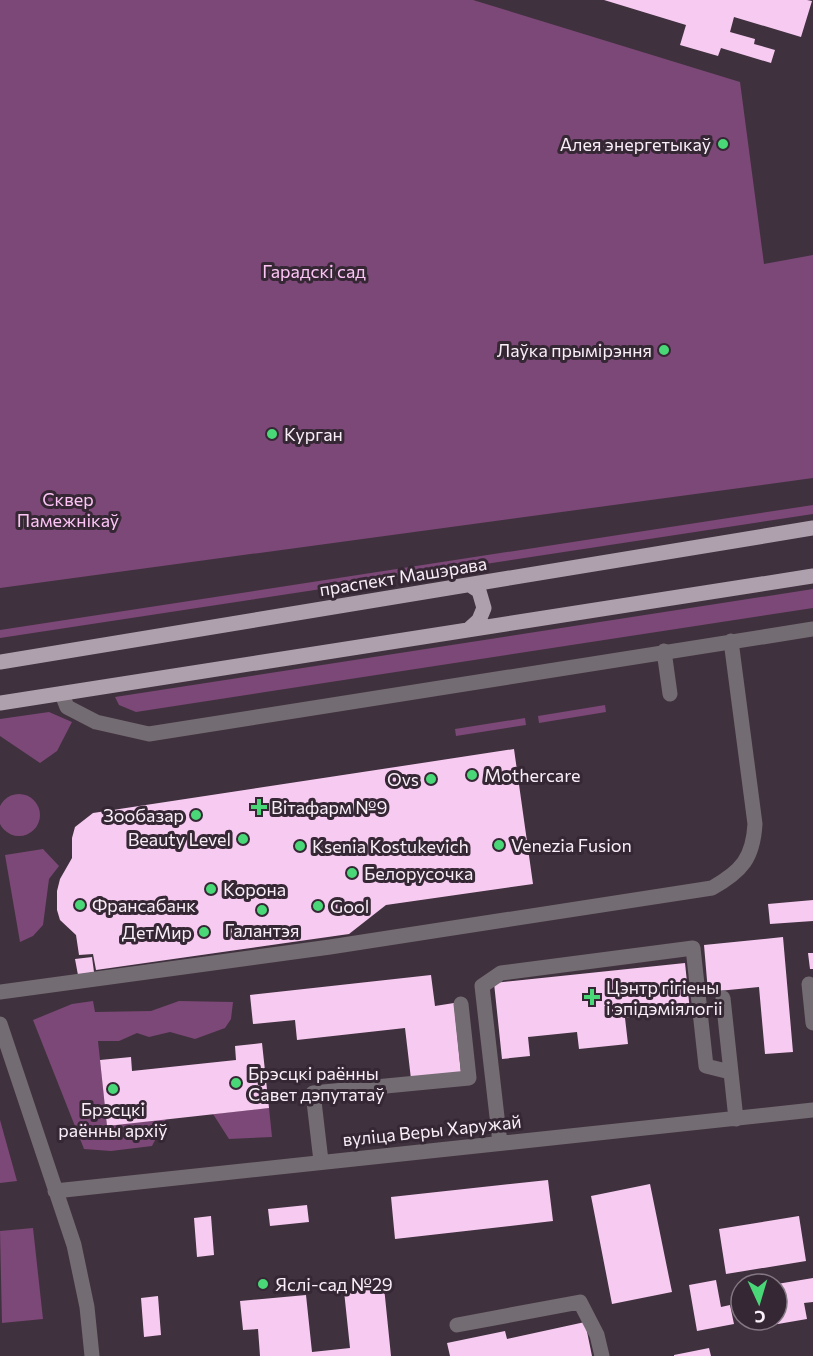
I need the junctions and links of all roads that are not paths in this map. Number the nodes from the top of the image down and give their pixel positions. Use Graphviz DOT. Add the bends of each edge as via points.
graph roads {
  1 [pos="813,528"];
  2 [pos="813,576"];
  3 [pos="470,585"];
  4 [pos="813,628"];
  5 [pos="468,630"];
  6 [pos="731,641"];
  7 [pos="664,651"];
  8 [pos="0,662"];
  9 [pos="62,693"];
  10 [pos="670,694"];
  11 [pos="0,703"];
  12 [pos="809,984"];
  13 [pos="0,992"];
  14 [pos="723,998"];
  15 [pos="461,1004"];
  16 [pos="813,1023"];
  17 [pos="0,1024"];
  18 [pos="730,1072"];
  19 [pos="813,1110"];
  20 [pos="736,1119"];
  21 [pos="500,1143"];
  22 [pos="321,1161"];
  23 [pos="56,1191"];
  24 [pos="457,1325"];
  25 [pos="92,1356"];
  26 [pos="602,1356"];
  1 -- 3 [label="main road, праспект Машэрава"];
  2 -- 5 [label="main road"];
  3 -- 5 [label="main road" via="478,591 484,608 479,620"];
  3 -- 8 [label="main road, праспект Машэрава"];
  4 -- 6 [label="street"];
  5 -- 9 [label="main road"];
  6 -- 7 [label="street"];
  6 -- 13 [label="street" via="755,824 753,847 744,864 712,888 330,947"];
  7 -- 9 [label="street" via="149,734 96,722 67,707"];
  7 -- 10 [label="street"];
  9 -- 11 [label="main road"];
  12 -- 16 [label="street"];
  14 -- 18 [label="street"];
  15 -- 22 [label="street" via="469,1078 313,1093"];
  17 -- 23 [label="street"];
  18 -- 20 [label="street"];
  18 -- 21 [label="street" via="706,1066 693,948 501,973 482,986"];
  19 -- 20 [label="street, вуліца Веры Харужай"];
  20 -- 21 [label="street, вуліца Веры Харужай"];
  21 -- 22 [label="street, вуліца Веры Харужай"];
  22 -- 23 [label="street, вуліца Веры Харужай"];
  23 -- 25 [label="street" via="74,1245"];
  24 -- 26 [label="street" via="580,1302 597,1335"];
}
